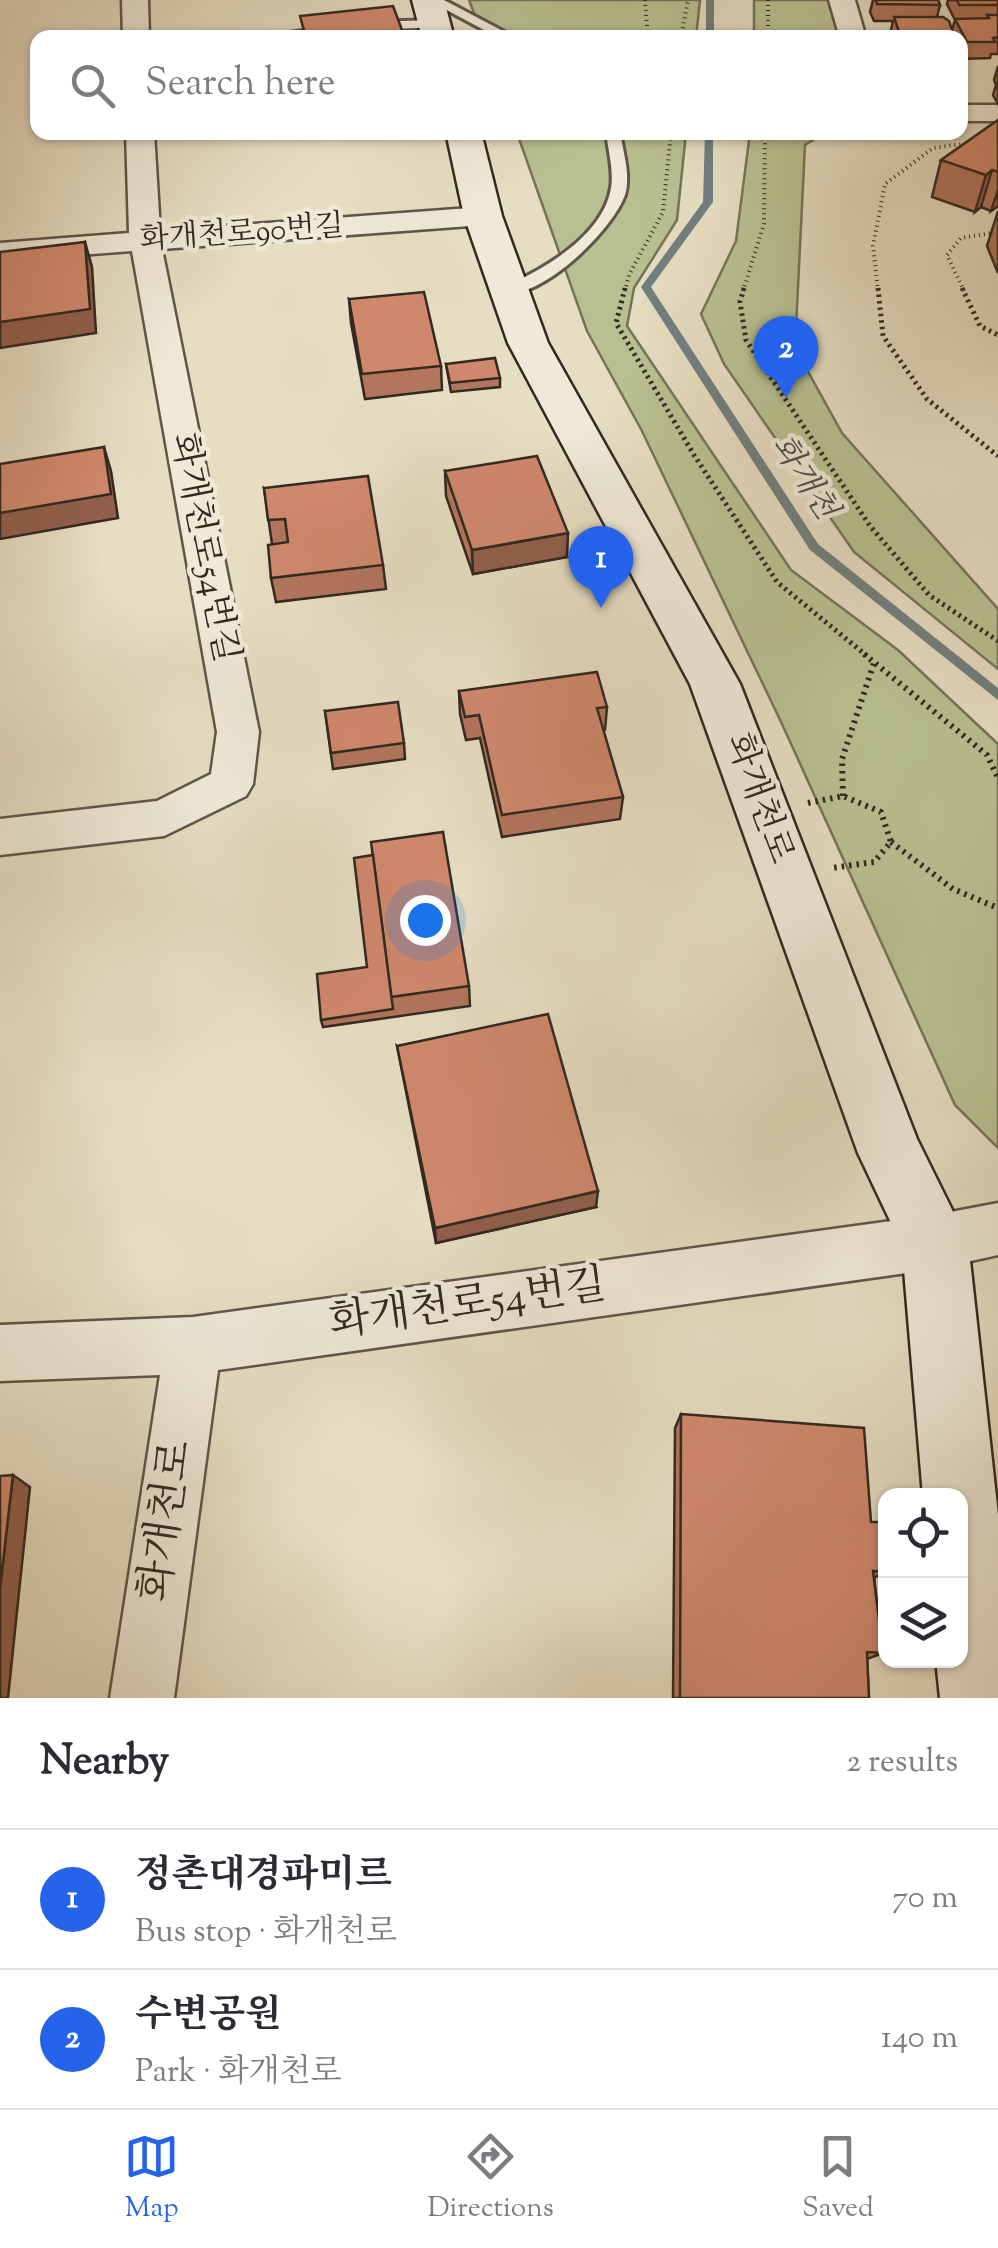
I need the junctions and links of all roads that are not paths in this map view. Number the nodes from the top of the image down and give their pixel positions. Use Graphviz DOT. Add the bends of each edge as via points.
graph roads {
  1 [pos="135,0"];
  2 [pos="842,0"];
  3 [pos="433,15"];
  4 [pos="364,27"];
  5 [pos="346,29"];
  6 [pos="136,30"];
  7 [pos="336,30"];
  8 [pos="483,30"];
  9 [pos="851,30"];
  10 [pos="968,113"];
  11 [pos="998,113"];
  12 [pos="140,140"];
  13 [pos="465,140"];
  14 [pos="614,140"];
  15 [pos="484,216"];
  16 [pos="146,240"];
  17 [pos="0,252"];
  18 [pos="508,291"];
  19 [pos="0,837"];
  20 [pos="973,1234"];
  21 [pos="193,1345"];
  22 [pos="0,1353"];
  23 [pos="960,1488"];
  24 [pos="968,1578"];
  25 [pos="142,1698"];
  26 [pos="980,1698"];
  1 -- 6 [label="street"];
  2 -- 9 [label="street"];
  3 -- 4 [label="lane"];
  3 -- 8 [label="lane"];
  5 -- 7 [label="lane"];
  10 -- 11 [label="street"];
  12 -- 16 [label="street, 화개천로54번길"];
  13 -- 15 [label="main road, 화개천로"];
  14 -- 18 [label="lane" via="619,192 598,228 540,278"];
  15 -- 16 [label="street, 화개천로90번길"];
  15 -- 18 [label="main road, 화개천로"];
  16 -- 17 [label="street, 화개천로90번길"];
  16 -- 19 [label="street, 화개천로54번길" via="238,732 232,784 164,818"];
  18 -- 20 [label="main road, 화개천로" via="528,343 715,684 890,1153"];
  20 -- 21 [label="street, 화개천로54번길"];
  20 -- 23 [label="main road, 화개천로"];
  21 -- 22 [label="street, 화개천로54번길"];
  21 -- 25 [label="street, 화개천로"];
  24 -- 26 [label="main road"];
}
